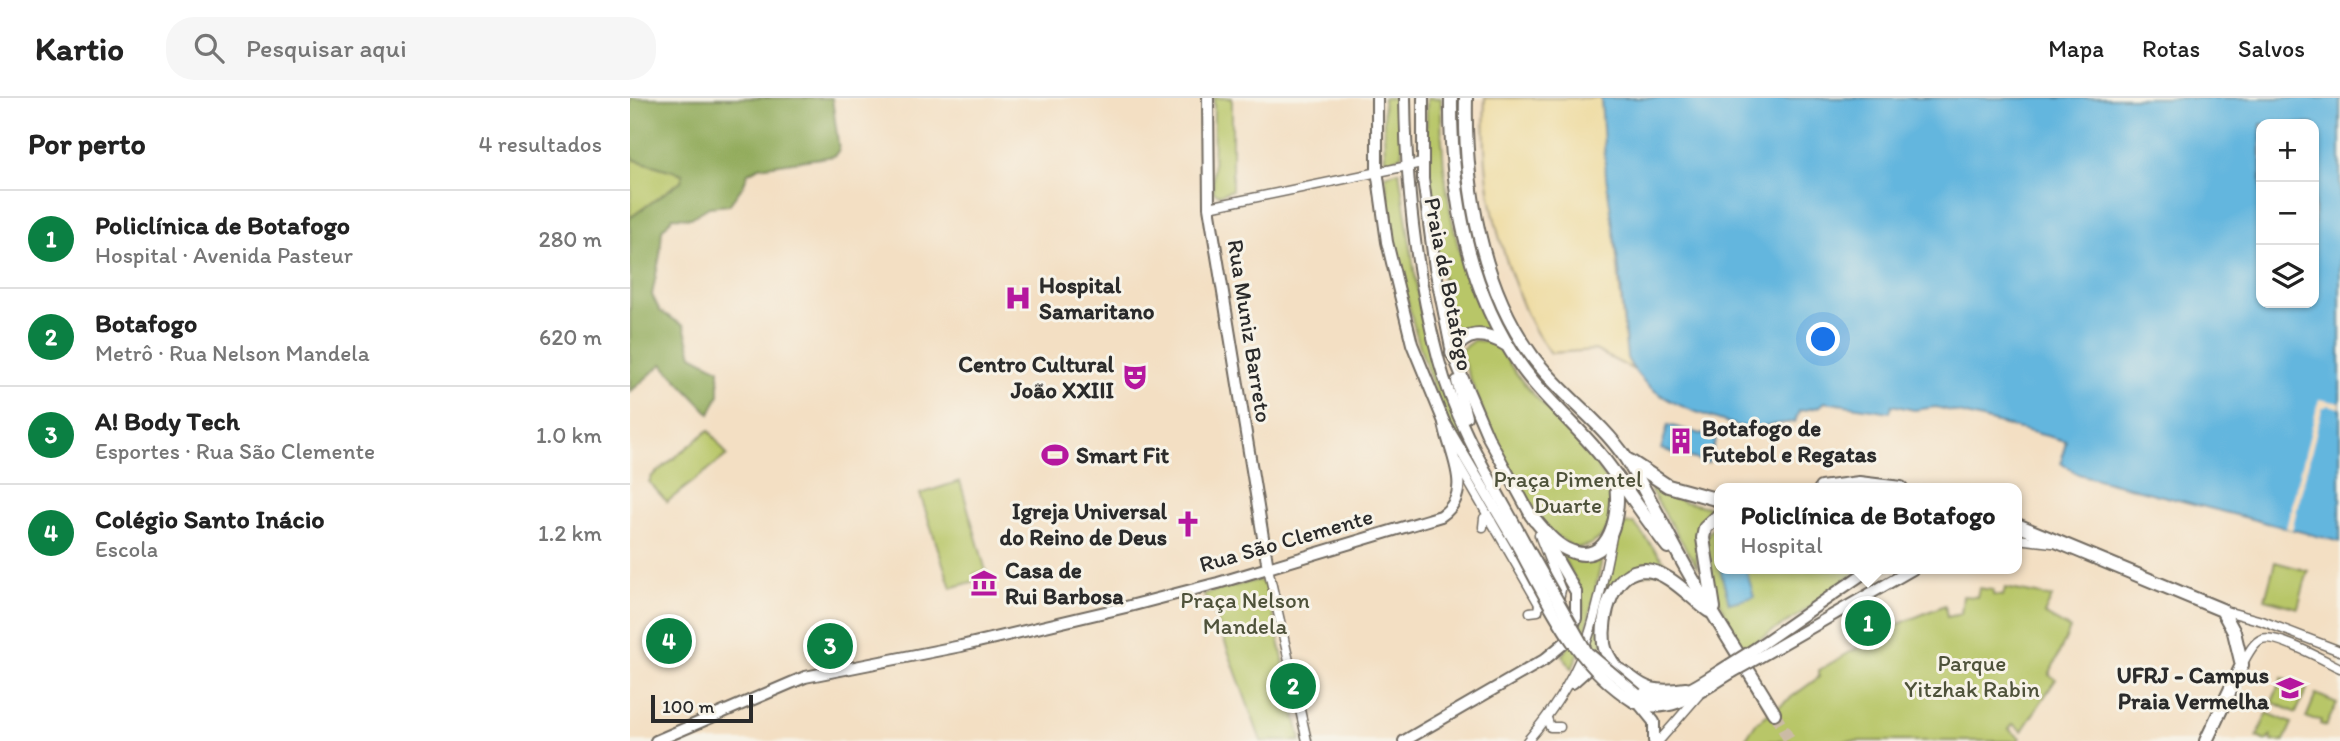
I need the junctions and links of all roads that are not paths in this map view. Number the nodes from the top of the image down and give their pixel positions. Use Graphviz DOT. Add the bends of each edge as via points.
graph roads {
  1 [pos="1208,98"];
  2 [pos="1377,98"];
  3 [pos="1405,98"];
  4 [pos="1423,98"];
  5 [pos="1451,98"];
  6 [pos="1466,98"];
  7 [pos="1422,163"];
  8 [pos="1407,164"];
  9 [pos="1377,170"];
  10 [pos="1209,207"];
  11 [pos="1506,345"];
  12 [pos="1454,357"];
  13 [pos="1444,422"];
  14 [pos="1472,443"];
  15 [pos="1624,456"];
  16 [pos="1457,461"];
  17 [pos="1613,471"];
  18 [pos="1714,499"];
  19 [pos="1444,513"];
  20 [pos="1531,515"];
  21 [pos="1714,519"];
  22 [pos="1493,523"];
  23 [pos="1483,527"];
  24 [pos="1538,527"];
  25 [pos="2022,527"];
  26 [pos="1613,531"];
  27 [pos="2022,531"];
  28 [pos="2040,533"];
  29 [pos="2022,540"];
  30 [pos="1522,545"];
  31 [pos="2065,545"];
  32 [pos="1268,568"];
  33 [pos="1863,574"];
  34 [pos="1906,574"];
  35 [pos="1690,575"];
  36 [pos="1539,604"];
  37 [pos="2222,610"];
  38 [pos="1530,612"];
  39 [pos="1715,615"];
  40 [pos="1588,643"];
  41 [pos="1604,645"];
  42 [pos="2340,652"];
  43 [pos="1755,654"];
  44 [pos="2242,665"];
  45 [pos="1616,668"];
  46 [pos="1731,668"];
  47 [pos="2340,668"];
  48 [pos="1572,682"];
  49 [pos="1705,689"];
  50 [pos="1686,690"];
  51 [pos="1637,700"];
  52 [pos="1774,713"];
  53 [pos="1547,718"];
  54 [pos="2214,723"];
  55 [pos="1560,727"];
  56 [pos="656,741"];
  57 [pos="1307,741"];
  58 [pos="1404,741"];
  59 [pos="1527,741"];
  60 [pos="1654,741"];
  61 [pos="1659,741"];
  62 [pos="2200,741"];
  63 [pos="2206,741"];
  1 -- 10 [label="main road, Rua Muniz Barreto"];
  2 -- 9 [label="main road, Praia de Botafogo"];
  3 -- 8 [label="main road, Praia de Botafogo"];
  4 -- 7 [label="main road, Praia de Botafogo"];
  5 -- 11 [label="highway" via="1452,158 1460,210 1482,292"];
  6 -- 15 [label="highway" via="1474,206 1486,256 1512,322 1532,356"];
  7 -- 8 [label="street"];
  7 -- 12 [label="main road, Praia de Botafogo" via="1435,268"];
  8 -- 9 [label="street"];
  8 -- 14 [label="main road, Praia de Botafogo" via="1420,266 1439,361"];
  9 -- 10 [label="street"];
  9 -- 13 [label="main road, Praia de Botafogo" via="1393,274 1416,355"];
  10 -- 32 [label="main road, Rua Muniz Barreto"];
  11 -- 12 [label="highway" via="1487,335 1473,335 1462,340"];
  11 -- 17 [label="highway"];
  12 -- 14 [label="main road"];
  12 -- 20 [label="main road, Praia de Botafogo" via="1488,437"];
  13 -- 16 [label="main road, Praia de Botafogo" via="1446,441"];
  13 -- 30 [label="main road, Praia de Botafogo"];
  14 -- 30 [label="main road, Praia de Botafogo"];
  15 -- 18 [label="highway" via="1668,486"];
  15 -- 35 [label="highway"];
  16 -- 19 [label="main road, Praia de Botafogo" via="1458,489"];
  16 -- 22 [label="street, Praia de Botafogo"];
  17 -- 26 [label="highway" via="1619,501"];
  17 -- 35 [label="highway"];
  19 -- 32 [label="main road, Rua São Clemente"];
  20 -- 24 [label="main road, Praia de Botafogo"];
  20 -- 26 [label="highway" via="1557,543 1574,552 1593,550"];
  21 -- 39 [label="highway" via="1703,538"];
  22 -- 23 [label="street" via="1484,518"];
  22 -- 36 [label="street, Praia de Botafogo"];
  24 -- 36 [label="street, Praia de Botafogo" via="1561,590 1557,602"];
  24 -- 58 [label="main road, Praia de Botafogo" via="1566,570 1576,596 1574,628 1566,643"];
  25 -- 28 [label="highway"];
  26 -- 40 [label="street"];
  27 -- 28 [label="main road"];
  28 -- 31 [label="highway"];
  29 -- 31 [label="street"];
  30 -- 51 [label="main road, bridge" via="1577,652 1611,686"];
  31 -- 37 [label="highway"];
  32 -- 56 [label="main road, Rua São Clemente" via="1069,621 805,677"];
  32 -- 57 [label="street"];
  33 -- 43 [label="main road"];
  34 -- 43 [label="main road"];
  35 -- 39 [label="highway"];
  36 -- 38 [label="street" via="1538,611"];
  37 -- 42 [label="street"];
  37 -- 44 [label="highway" via="2234,632"];
  39 -- 41 [label="highway" via="1665,577 1640,571 1628,575 1615,589 1607,610"];
  39 -- 52 [label="highway"];
  40 -- 41 [label="highway" via="1595,656"];
  40 -- 48 [label="street"];
  41 -- 45 [label="highway"];
  43 -- 46 [label="main road, bridge"];
  44 -- 47 [label="street" via="2256,643 2266,638"];
  44 -- 54 [label="highway"];
  45 -- 48 [label="highway" via="1593,664"];
  45 -- 50 [label="highway" via="1646,688"];
  46 -- 49 [label="main road"];
  46 -- 50 [label="main road"];
  48 -- 53 [label="street"];
  49 -- 51 [label="main road" via="1667,706"];
  49 -- 61 [label="street"];
  50 -- 51 [label="main road" via="1662,699"];
  51 -- 60 [label="main road" via="1654,722"];
  53 -- 55 [label="street" via="1550,727"];
  53 -- 59 [label="street"];
  54 -- 62 [label="main road"];
  54 -- 63 [label="highway"];
}
